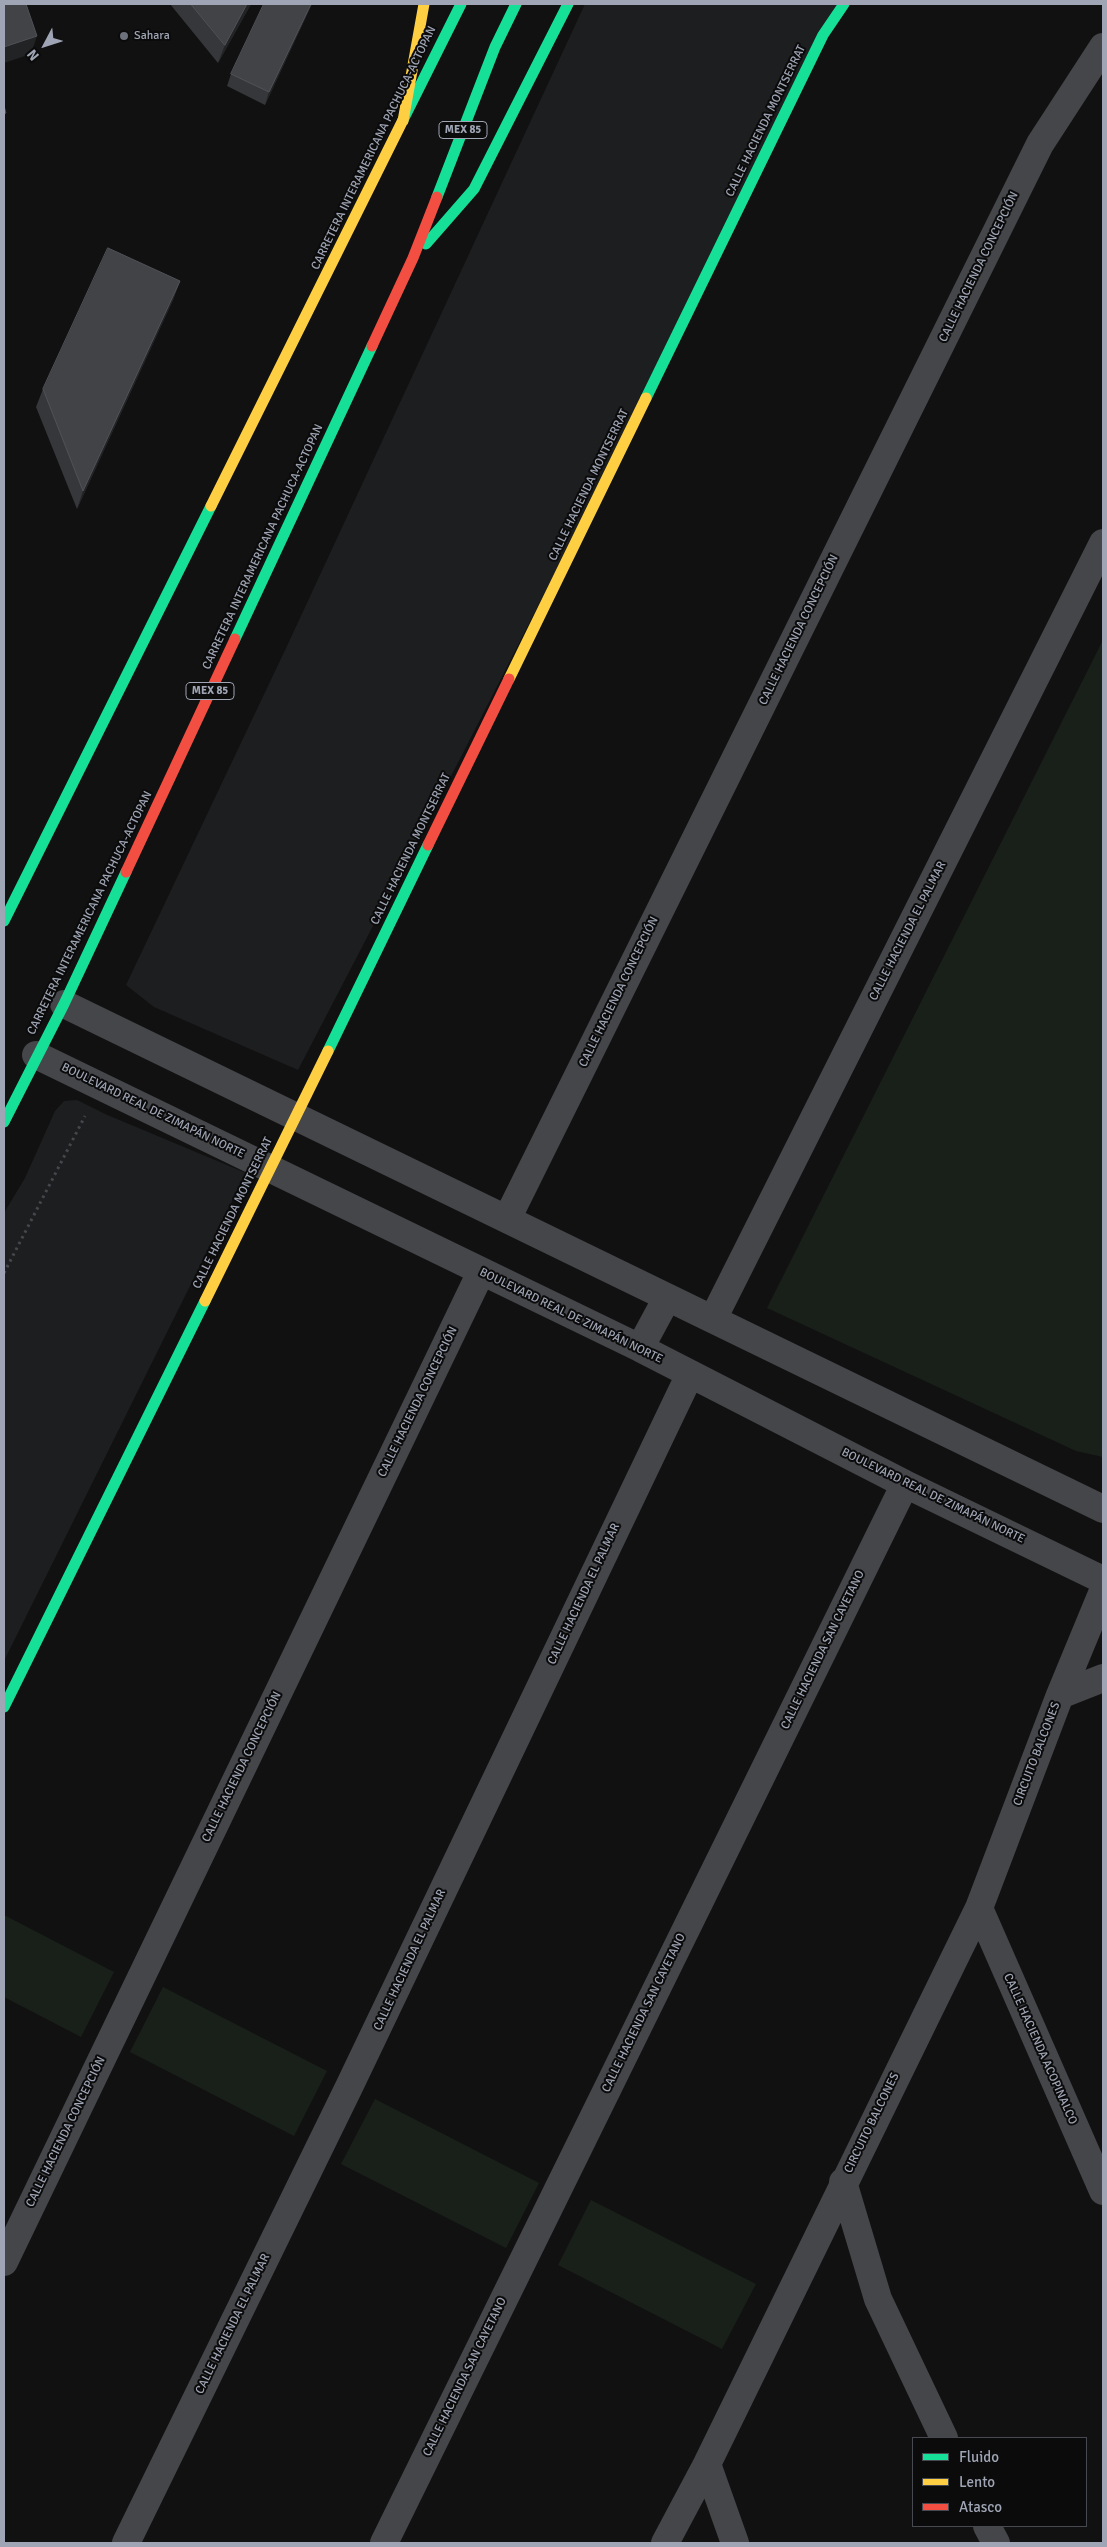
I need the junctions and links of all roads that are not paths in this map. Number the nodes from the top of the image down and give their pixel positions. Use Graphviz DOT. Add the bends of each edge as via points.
graph roads {
  1 [pos="424,4"];
  2 [pos="461,4"];
  3 [pos="516,4"];
  4 [pos="568,4"];
  5 [pos="844,4"];
  6 [pos="1103,47"];
  7 [pos="403,121"];
  8 [pos="413,258"];
  9 [pos="1103,543"];
  10 [pos="4,922"];
  11 [pos="64,1004"];
  12 [pos="36,1055"];
  13 [pos="296,1115"];
  14 [pos="4,1122"];
  15 [pos="271,1168"];
  16 [pos="507,1219"];
  17 [pos="480,1272"];
  18 [pos="667,1298"];
  19 [pos="713,1319"];
  20 [pos="640,1348"];
  21 [pos="690,1374"];
  22 [pos="904,1484"];
  23 [pos="1103,1510"];
  24 [pos="1103,1580"];
  25 [pos="1103,1591"];
  26 [pos="1103,1678"];
  27 [pos="1060,1695"];
  28 [pos="4,1707"];
  29 [pos="978,1908"];
  30 [pos="843,2182"];
  31 [pos="1103,2191"];
  32 [pos="4,2262"];
  33 [pos="944,2437"];
  34 [pos="707,2464"];
  35 [pos="988,2527"];
  36 [pos="126,2543"];
  37 [pos="384,2543"];
  38 [pos="665,2543"];
  39 [pos="735,2543"];
  40 [pos="996,2543"];
  1 -- 7 [label="main road"];
  2 -- 7 [label="main road, CARRETERA INTERAMERICANA PACHUCA-ACTOPAN"];
  3 -- 8 [label="main road, CARRETERA INTERAMERICANA PACHUCA-ACTOPAN / MEX 85" via="495,46"];
  4 -- 8 [label="main road" via="474,189"];
  5 -- 13 [label="main road, CALLE HACIENDA MONTSERRAT" via="819,44"];
  6 -- 16 [label="street, CALLE HACIENDA CONCEPCIÓN" via="1040,144"];
  7 -- 10 [label="main road, CARRETERA INTERAMERICANA PACHUCA-ACTOPAN"];
  8 -- 11 [label="main road, CARRETERA INTERAMERICANA PACHUCA-ACTOPAN / MEX 85"];
  9 -- 19 [label="street, CALLE HACIENDA EL PALMAR"];
  11 -- 12 [label="main road, CARRETERA INTERAMERICANA PACHUCA-ACTOPAN / MEX 85"];
  11 -- 13 [label="street"];
  12 -- 14 [label="main road, CARRETERA INTERAMERICANA PACHUCA-ACTOPAN / MEX 85"];
  12 -- 15 [label="street, BOULEVARD REAL DE ZIMAPÁN NORTE"];
  13 -- 15 [label="main road, CALLE HACIENDA MONTSERRAT"];
  13 -- 16 [label="street"];
  15 -- 17 [label="street, BOULEVARD REAL DE ZIMAPÁN NORTE"];
  15 -- 28 [label="main road, CALLE HACIENDA MONTSERRAT"];
  16 -- 18 [label="street"];
  17 -- 20 [label="street, BOULEVARD REAL DE ZIMAPÁN NORTE"];
  17 -- 32 [label="street, CALLE HACIENDA CONCEPCIÓN"];
  18 -- 19 [label="street"];
  18 -- 20 [label="street"];
  19 -- 23 [label="street"];
  20 -- 21 [label="street, BOULEVARD REAL DE ZIMAPÁN NORTE"];
  21 -- 22 [label="street, BOULEVARD REAL DE ZIMAPÁN NORTE"];
  21 -- 36 [label="street, CALLE HACIENDA EL PALMAR" via="349,2087"];
  22 -- 24 [label="street, BOULEVARD REAL DE ZIMAPÁN NORTE"];
  22 -- 37 [label="street, CALLE HACIENDA SAN CAYETANO"];
  25 -- 27 [label="street, CIRCUITO BALCONES"];
  26 -- 27 [label="street, CIRCUITO BALCONES"];
  27 -- 29 [label="street, CIRCUITO BALCONES"];
  29 -- 30 [label="street, CIRCUITO BALCONES"];
  29 -- 31 [label="street, CALLE HACIENDA ACOPINALCO"];
  30 -- 33 [label="street" via="878,2299"];
  30 -- 34 [label="street, CIRCUITO BALCONES"];
  34 -- 38 [label="street, CIRCUITO BALCONES"];
  34 -- 39 [label="street"];
  35 -- 40 [label="street"];
}
